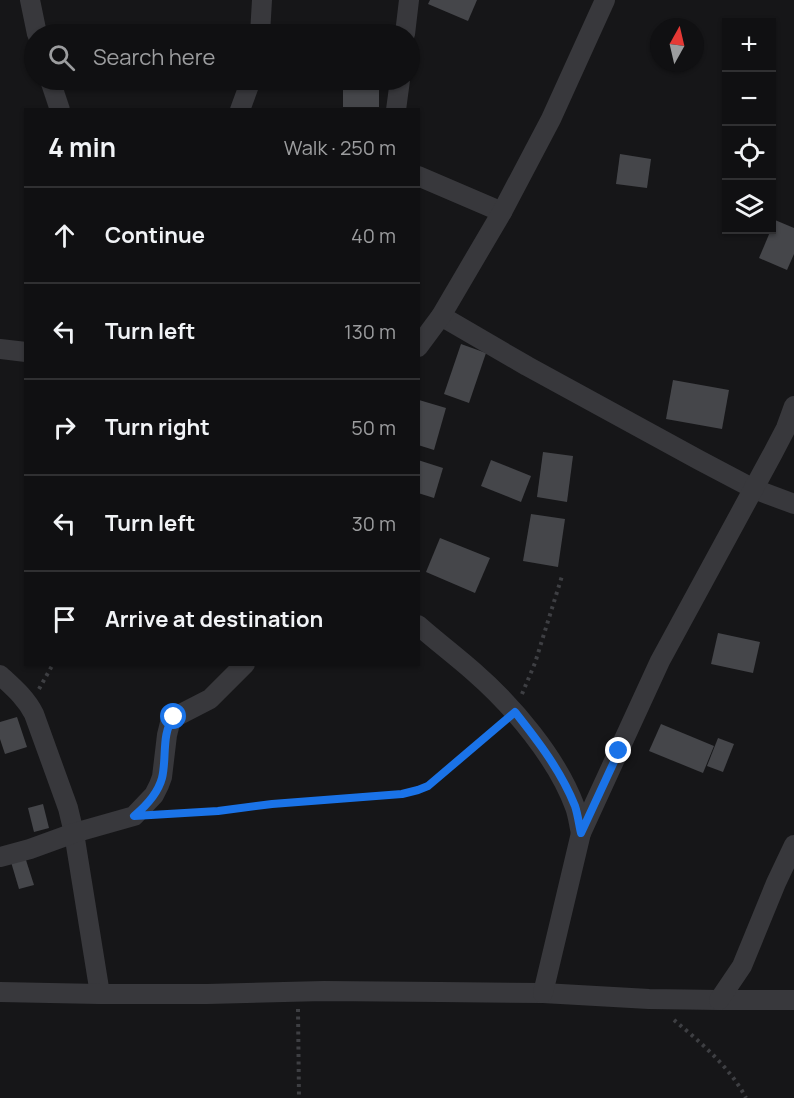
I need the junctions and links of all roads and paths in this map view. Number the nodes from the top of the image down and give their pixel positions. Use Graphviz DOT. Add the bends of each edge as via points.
graph roads {
  1 [pos="30,0"];
  2 [pos="262,0"];
  3 [pos="410,0"];
  4 [pos="605,0"];
  5 [pos="35,24"];
  6 [pos="261,24"];
  7 [pos="406,24"];
  8 [pos="53,90"];
  9 [pos="247,90"];
  10 [pos="399,90"];
  11 [pos="59,108"];
  12 [pos="241,108"];
  13 [pos="396,108"];
  14 [pos="420,177"];
  15 [pos="502,212"];
  16 [pos="441,316"];
  17 [pos="420,344"];
  18 [pos="0,349"];
  19 [pos="24,352"];
  20 [pos="794,406"];
  21 [pos="754,489"];
  22 [pos="794,504"];
  23 [pos="562,576"];
  24 [pos="420,627"];
  25 [pos="52,666"];
  26 [pos="243,666"];
  27 [pos="0,675"];
  28 [pos="29,705"];
  29 [pos="515,712"];
  30 [pos="134,816"];
  31 [pos="74,833"];
  32 [pos="581,833"];
  33 [pos="794,844"];
  34 [pos="0,857"];
  35 [pos="0,992"];
  36 [pos="298,993"];
  37 [pos="543,993"];
  38 [pos="100,994"];
  39 [pos="794,999"];
  40 [pos="719,1000"];
  41 [pos="673,1019"];
  42 [pos="299,1098"];
  43 [pos="746,1098"];
  1 -- 5 [label="street"];
  2 -- 6 [label="street"];
  3 -- 7 [label="street"];
  4 -- 15 [label="street" via="551,119"];
  8 -- 11 [label="street"];
  9 -- 12 [label="street"];
  10 -- 13 [label="street"];
  14 -- 15 [label="street"];
  15 -- 16 [label="street"];
  16 -- 17 [label="street"];
  16 -- 21 [label="street"];
  18 -- 19 [label="street"];
  20 -- 21 [label="street"];
  21 -- 22 [label="street"];
  21 -- 32 [label="street" via="660,661"];
  23 -- 29 [label="path"];
  24 -- 29 [label="street"];
  25 -- 28 [label="path"];
  26 -- 30 [label="street" via="210,699 174,717 166,735 159,785"];
  27 -- 28 [label="street"];
  28 -- 31 [label="street" via="57,775"];
  29 -- 30 [label="path" via="434,781 418,790"];
  29 -- 32 [label="street" via="563,782"];
  30 -- 31 [label="street"];
  31 -- 34 [label="street"];
  31 -- 38 [label="street"];
  32 -- 37 [label="street"];
  33 -- 40 [label="street" via="742,966"];
  35 -- 38 [label="street"];
  36 -- 37 [label="street"];
  36 -- 38 [label="street"];
  36 -- 42 [label="path"];
  37 -- 40 [label="street"];
  39 -- 40 [label="street"];
  41 -- 43 [label="path" via="738,1083"];
}
